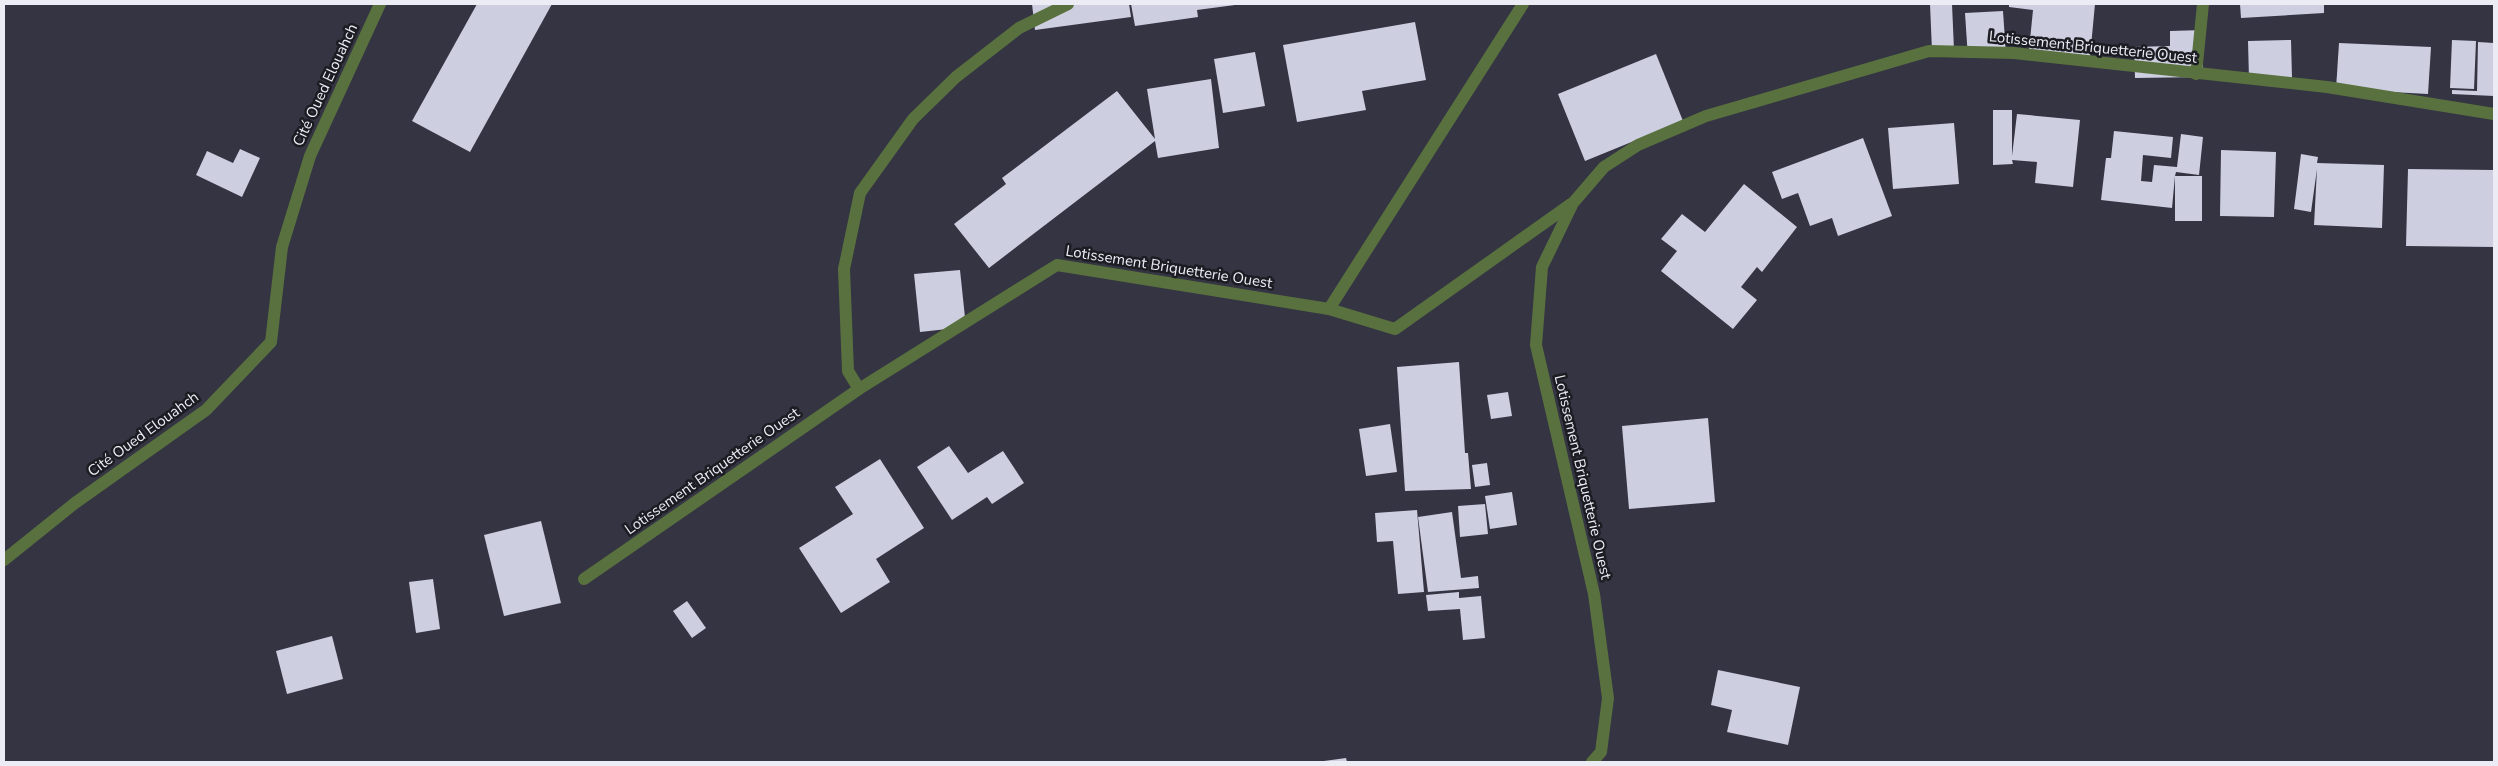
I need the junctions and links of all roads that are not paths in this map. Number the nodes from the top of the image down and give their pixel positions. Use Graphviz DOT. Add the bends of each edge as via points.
graph roads {
  1 [pos="380,4"];
  2 [pos="1068,4"];
  3 [pos="1523,4"];
  4 [pos="2203,4"];
  5 [pos="2196,74"];
  6 [pos="2494,114"];
  7 [pos="1574,203"];
  8 [pos="1329,309"];
  9 [pos="859,388"];
  10 [pos="4,560"];
  11 [pos="584,579"];
  12 [pos="1592,762"];
  1 -- 10 [label="street, Cité Oued Elouahch" via="310,156 282,247 270,342 206,410 75,503"];
  2 -- 9 [label="street" via="1019,28 956,77 913,119 860,193 844,269 848,371"];
  3 -- 8 [label="street"];
  4 -- 5 [label="street"];
  5 -- 6 [label="street, Lotissement Briquetterie Ouest" via="2327,87"];
  5 -- 7 [label="street, Lotissement Briquetterie Ouest" via="2014,53 1928,51 1697,119 1638,145 1604,168"];
  7 -- 8 [label="street, Lotissement Briquetterie Ouest" via="1396,329"];
  7 -- 12 [label="street, Lotissement Briquetterie Ouest" via="1542,267 1536,345 1594,594 1608,698 1601,752"];
  8 -- 9 [label="street, Lotissement Briquetterie Ouest" via="1057,265"];
  9 -- 11 [label="street, Lotissement Briquetterie Ouest"];
}
